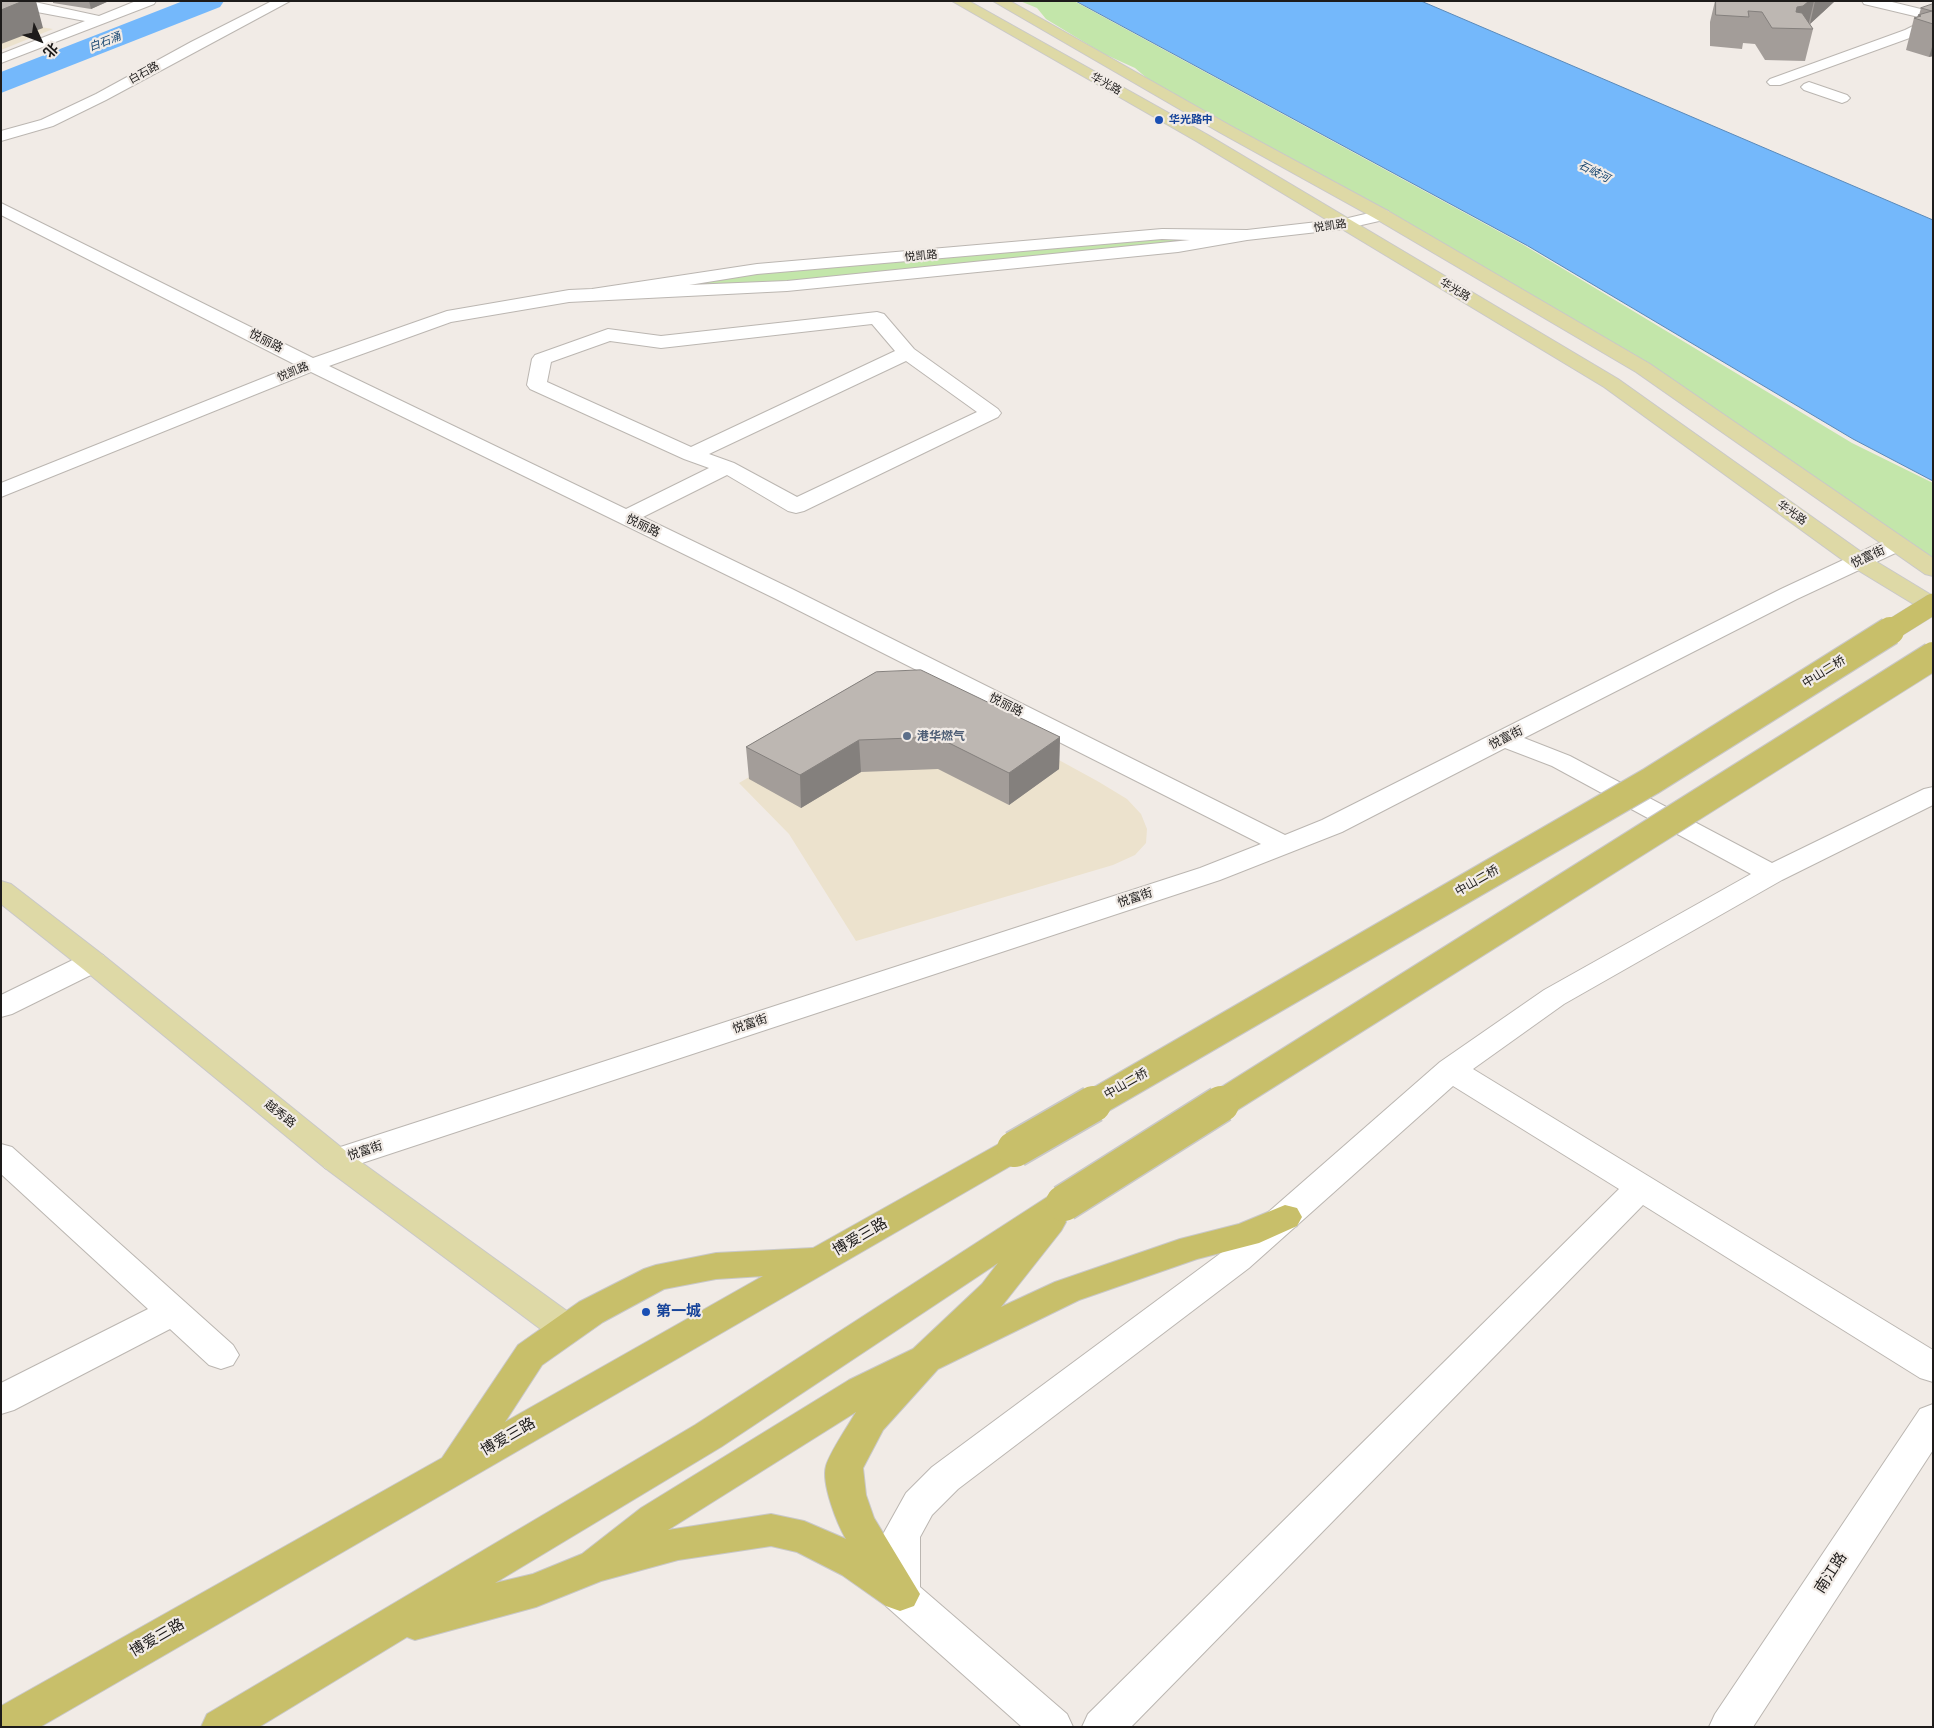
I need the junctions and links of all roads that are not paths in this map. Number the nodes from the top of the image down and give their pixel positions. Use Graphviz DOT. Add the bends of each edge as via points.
graph roads {
  1 [pos="16,1"];
  2 [pos="149,1"];
  3 [pos="283,1"];
  4 [pos="959,1"];
  5 [pos="1000,1"];
  6 [pos="1869,1"];
  7 [pos="1933,16"];
  8 [pos="100,20"];
  9 [pos="1933,21"];
  10 [pos="1,59"];
  11 [pos="1775,82"];
  12 [pos="1809,87"];
  13 [pos="1842,98"];
  14 [pos="1,136"];
  15 [pos="1,208"];
  16 [pos="1382,215"];
  17 [pos="1344,224"];
  18 [pos="596,294"];
  19 [pos="602,324"];
  20 [pos="907,353"];
  21 [pos="312,364"];
  22 [pos="691,455"];
  23 [pos="727,467"];
  24 [pos="1,491"];
  25 [pos="626,517"];
  26 [pos="1896,544"];
  27 [pos="1859,561"];
  28 [pos="1933,569"];
  29 [pos="1933,605"];
  30 [pos="1933,656"];
  31 [pos="1503,739"];
  32 [pos="1933,795"];
  33 [pos="1284,845"];
  34 [pos="1772,874"];
  35 [pos="1,890"];
  36 [pos="93,962"];
  37 [pos="1,1007"];
  38 [pos="1451,1070"];
  39 [pos="1015,1149"];
  40 [pos="1,1155"];
  41 [pos="336,1160"];
  42 [pos="1641,1188"];
  43 [pos="1064,1203"];
  44 [pos="1285,1217"];
  45 [pos="819,1260"];
  46 [pos="174,1312"];
  47 [pos="566,1329"];
  48 [pos="221,1354"];
  49 [pos="926,1359"];
  50 [pos="1933,1368"];
  51 [pos="1,1400"];
  52 [pos="1933,1418"];
  53 [pos="453,1469"];
  54 [pos="596,1566"];
  55 [pos="900,1594"];
  56 [pos="382,1631"];
  57 [pos="2,1727"];
  58 [pos="222,1727"];
  59 [pos="1052,1727"];
  60 [pos="1103,1727"];
  61 [pos="1730,1727"];
  1 -- 8 [label="street"];
  2 -- 8 [label="street"];
  3 -- 14 [label="street, 白石路" via="47,123"];
  4 -- 17 [label="main road, 华光路" via="1202,138"];
  5 -- 16 [label="main road, 华光路"];
  6 -- 7 [label="street"];
  8 -- 10 [label="street"];
  9 -- 11 [label="street" via="1910,33"];
  12 -- 13 [label="street"];
  15 -- 21 [label="street, 悦丽路"];
  16 -- 17 [label="street, 悦凯路"];
  16 -- 26 [label="main road, 华光路" via="1643,368"];
  17 -- 18 [label="street, 悦凯路" via="1178,247 786,286"];
  17 -- 27 [label="main road, 华光路" via="1611,383"];
  18 -- 19 [label="street"];
  18 -- 21 [label="street, 悦凯路" via="447,317"];
  19 -- 20 [label="street" via="661,342 877,318"];
  19 -- 22 [label="street" via="542,360 537,385"];
  20 -- 22 [label="street"];
  20 -- 23 [label="street" via="991,412 796,506"];
  21 -- 24 [label="street, 悦凯路"];
  21 -- 25 [label="street, 悦丽路"];
  22 -- 23 [label="street"];
  23 -- 25 [label="street"];
  25 -- 33 [label="street, 悦丽路"];
  26 -- 27 [label="street, 悦富街"];
  26 -- 28 [label="main road, 华光路"];
  27 -- 29 [label="main road, 华光路"];
  27 -- 31 [label="street, 悦富街"];
  29 -- 39 [label="highway, 中山二桥, bridge" via="1651,781"];
  30 -- 43 [label="highway, bridge"];
  31 -- 33 [label="street, 悦富街" via="1332,826"];
  31 -- 34 [label="street" via="1561,761"];
  32 -- 34 [label="street"];
  33 -- 41 [label="street, 悦富街" via="1210,874"];
  34 -- 38 [label="street" via="1554,997"];
  35 -- 36 [label="main road, 越秀路"];
  36 -- 37 [label="street"];
  36 -- 41 [label="main road, 越秀路"];
  38 -- 42 [label="street"];
  38 -- 44 [label="street"];
  39 -- 45 [label="highway, 博爱三路"];
  40 -- 46 [label="street"];
  41 -- 47 [label="main road, 越秀路"];
  42 -- 50 [label="street"];
  42 -- 60 [label="street"];
  43 -- 49 [label="highway" via="994,1293"];
  43 -- 56 [label="highway" via="708,1436"];
  44 -- 49 [label="highway" via="1247,1234 1192,1248 1067,1291"];
  44 -- 55 [label="street" via="1237,1259 945,1478 919,1504 900,1536"];
  45 -- 47 [label="highway" via="716,1266 656,1278"];
  45 -- 53 [label="highway, 博爱三路"];
  46 -- 48 [label="street"];
  46 -- 51 [label="street"];
  47 -- 53 [label="highway" via="530,1355"];
  49 -- 54 [label="highway" via="862,1390 654,1519"];
  49 -- 55 [label="highway" via="870,1420 844,1467 847,1496 857,1524"];
  52 -- 61 [label="street, 南江路"];
  53 -- 57 [label="highway, 博爱三路"];
  54 -- 55 [label="highway" via="678,1544 771,1530 804,1537 856,1563"];
  54 -- 56 [label="highway" via="536,1590"];
  55 -- 59 [label="street"];
  56 -- 58 [label="highway"];
}
